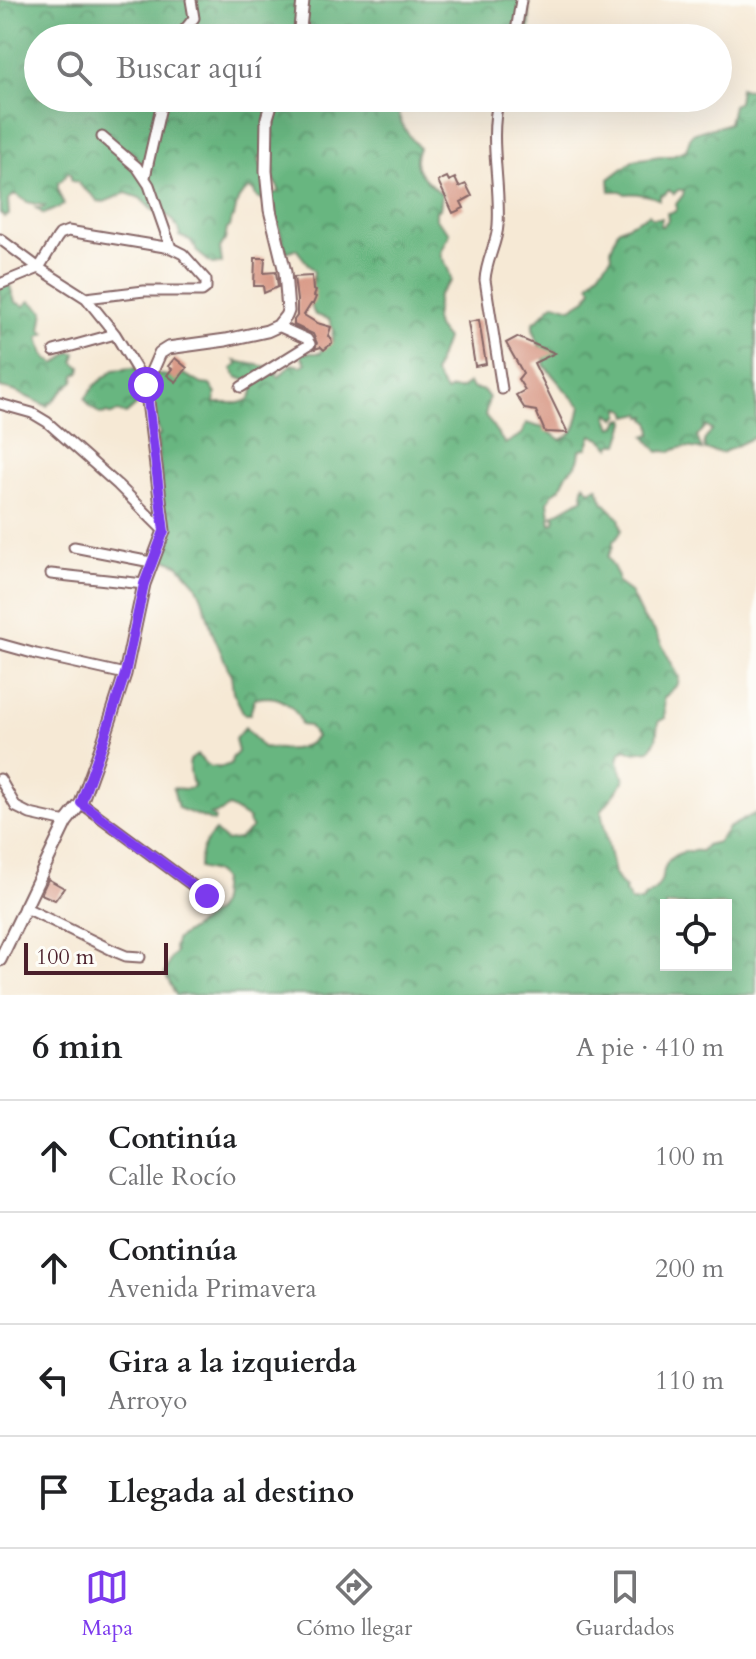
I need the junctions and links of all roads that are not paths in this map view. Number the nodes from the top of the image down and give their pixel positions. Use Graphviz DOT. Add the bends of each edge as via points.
graph roads {
  1 [pos="191,0"];
  2 [pos="303,0"];
  3 [pos="521,0"];
  4 [pos="189,24"];
  5 [pos="300,24"];
  6 [pos="517,24"];
  7 [pos="160,112"];
  8 [pos="269,112"];
  9 [pos="497,112"];
  10 [pos="102,137"];
  11 [pos="145,177"];
  12 [pos="0,239"];
  13 [pos="171,248"];
  14 [pos="39,268"];
  15 [pos="0,284"];
  16 [pos="86,298"];
  17 [pos="278,326"];
  18 [pos="115,334"];
  19 [pos="54,351"];
  20 [pos="146,385"];
  21 [pos="241,387"];
  22 [pos="502,389"];
  23 [pos="0,404"];
  24 [pos="164,531"];
  25 [pos="74,547"];
  26 [pos="151,562"];
  27 [pos="51,574"];
  28 [pos="144,584"];
  29 [pos="0,644"];
  30 [pos="125,674"];
  31 [pos="0,779"];
  32 [pos="81,803"];
  33 [pos="66,822"];
  34 [pos="207,896"];
  35 [pos="24,907"];
  36 [pos="140,957"];
  37 [pos="0,960"];
  1 -- 4 [label="street" via="194,18"];
  2 -- 5 [label="street"];
  3 -- 6 [label="street"];
  7 -- 11 [label="street"];
  8 -- 17 [label="street" via="265,143 270,210 288,311"];
  9 -- 22 [label="street" via="498,227 485,280"];
  10 -- 11 [label="street"];
  11 -- 13 [label="street"];
  12 -- 14 [label="street"];
  13 -- 14 [label="street" via="68,231 60,234"];
  13 -- 16 [label="street" via="206,280 206,288"];
  14 -- 15 [label="street"];
  14 -- 16 [label="street"];
  16 -- 18 [label="street"];
  17 -- 20 [label="street" via="168,348 160,353"];
  17 -- 21 [label="street" via="310,344"];
  18 -- 19 [label="street"];
  18 -- 20 [label="street"];
  20 -- 24 [label="street"];
  23 -- 24 [label="street" via="47,422"];
  24 -- 26 [label="street"];
  25 -- 26 [label="street"];
  26 -- 28 [label="street"];
  27 -- 28 [label="street"];
  28 -- 30 [label="street"];
  29 -- 30 [label="street"];
  30 -- 32 [label="street"];
  31 -- 33 [label="street" via="16,807"];
  32 -- 33 [label="street"];
  32 -- 34 [label="street"];
  33 -- 35 [label="street"];
  35 -- 36 [label="street" via="114,951"];
  35 -- 37 [label="street"];
}
